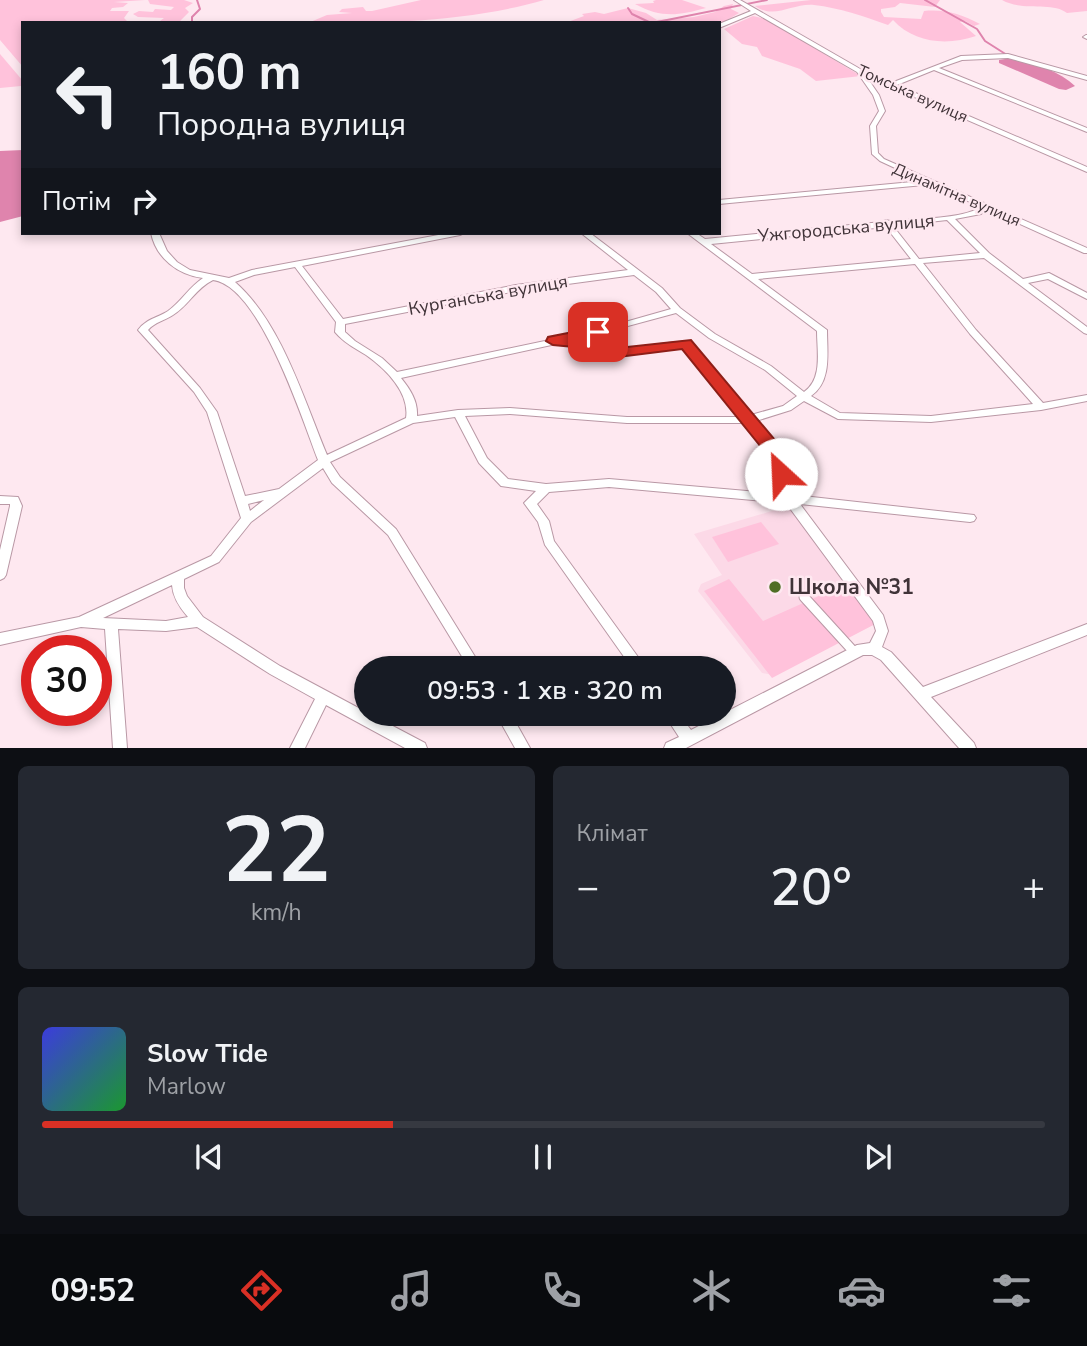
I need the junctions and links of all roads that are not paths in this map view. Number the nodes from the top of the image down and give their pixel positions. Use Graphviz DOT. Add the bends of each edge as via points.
graph roads {
  1 [pos="740,3"];
  2 [pos="753,12"];
  3 [pos="721,25"];
  4 [pos="936,69"];
  5 [pos="860,71"];
  6 [pos="1087,78"];
  7 [pos="893,84"];
  8 [pos="1087,130"];
  9 [pos="1087,170"];
  10 [pos="928,183"];
  11 [pos="721,202"];
  12 [pos="987,206"];
  13 [pos="949,218"];
  14 [pos="886,222"];
  15 [pos="155,235"];
  16 [pos="450,235"];
  17 [pos="588,235"];
  18 [pos="694,235"];
  19 [pos="703,242"];
  20 [pos="1087,251"];
  21 [pos="986,255"];
  22 [pos="918,261"];
  23 [pos="297,265"];
  24 [pos="634,272"];
  25 [pos="190,273"];
  26 [pos="750,277"];
  27 [pos="213,278"];
  28 [pos="230,281"];
  29 [pos="1020,282"];
  30 [pos="192,288"];
  31 [pos="1087,296"];
  32 [pos="677,310"];
  33 [pos="341,323"];
  34 [pos="1087,331"];
  35 [pos="553,341"];
  36 [pos="395,376"];
  37 [pos="803,397"];
  38 [pos="1087,398"];
  39 [pos="1041,407"];
  40 [pos="458,413"];
  41 [pos="411,420"];
  42 [pos="747,420"];
  43 [pos="324,461"];
  44 [pos="546,488"];
  45 [pos="281,492"];
  46 [pos="789,498"];
  47 [pos="0,500"];
  48 [pos="241,501"];
  49 [pos="970,518"];
  50 [pos="247,519"];
  51 [pos="0,575"];
  52 [pos="179,575"];
  53 [pos="804,597"];
  54 [pos="199,621"];
  55 [pos="81,622"];
  56 [pos="111,625"];
  57 [pos="1087,629"];
  58 [pos="0,639"];
  59 [pos="874,649"];
  60 [pos="855,653"];
  61 [pos="469,656"];
  62 [pos="630,656"];
  63 [pos="922,694"];
  64 [pos="323,697"];
  65 [pos="510,726"];
  66 [pos="680,726"];
  67 [pos="689,739"];
  68 [pos="120,747"];
  69 [pos="297,747"];
  70 [pos="420,747"];
  71 [pos="523,747"];
  72 [pos="671,747"];
  73 [pos="969,747"];
  1 -- 2 [label="street, Томська вулиця"];
  2 -- 3 [label="street"];
  2 -- 5 [label="street, Томська вулиця"];
  4 -- 6 [label="street" via="961,58 1008,56"];
  4 -- 7 [label="street"];
  4 -- 8 [label="street"];
  5 -- 7 [label="street, Томська вулиця"];
  5 -- 10 [label="street, Динамітна вулиця" via="881,105 873,126 875,154"];
  7 -- 9 [label="street, Томська вулиця"];
  10 -- 11 [label="street"];
  10 -- 12 [label="street, Динамітна вулиця"];
  12 -- 13 [label="street, Ужгородська вулиця"];
  12 -- 20 [label="street, Динамітна вулиця"];
  13 -- 14 [label="street, Ужгородська вулиця"];
  13 -- 21 [label="street"];
  14 -- 19 [label="street, Ужгородська вулиця"];
  14 -- 22 [label="street"];
  15 -- 25 [label="street" via="162,251"];
  16 -- 23 [label="street"];
  17 -- 24 [label="street"];
  18 -- 19 [label="street"];
  19 -- 26 [label="street"];
  21 -- 22 [label="street"];
  21 -- 29 [label="street"];
  22 -- 26 [label="street"];
  22 -- 39 [label="street" via="973,332"];
  23 -- 28 [label="street"];
  23 -- 33 [label="street"];
  24 -- 32 [label="street"];
  24 -- 33 [label="street, Курганська вулиця" via="516,288"];
  25 -- 27 [label="street"];
  25 -- 30 [label="street"];
  26 -- 37 [label="street" via="822,330 822,373"];
  27 -- 28 [label="street"];
  27 -- 30 [label="street"];
  28 -- 43 [label="street" via="259,313"];
  29 -- 31 [label="street" via="1049,276"];
  29 -- 34 [label="street"];
  30 -- 48 [label="street" via="172,312 143,330 212,412"];
  32 -- 35 [label="street"];
  32 -- 37 [label="street" via="768,368"];
  33 -- 36 [label="street" via="348,344 372,355"];
  35 -- 36 [label="street"];
  35 -- 42 [label="street" via="587,343 618,352 686,344"];
  36 -- 41 [label="street" via="411,402"];
  37 -- 39 [label="street" via="838,416 931,419"];
  37 -- 42 [label="street" via="787,408"];
  38 -- 39 [label="street"];
  40 -- 41 [label="street"];
  40 -- 42 [label="street"];
  40 -- 44 [label="street" via="483,460 505,483"];
  41 -- 43 [label="street"];
  42 -- 46 [label="street" via="774,450"];
  43 -- 45 [label="street"];
  43 -- 61 [label="street" via="336,480 392,532"];
  44 -- 46 [label="street" via="609,483"];
  44 -- 62 [label="street" via="530,503 543,521 549,542"];
  45 -- 48 [label="street"];
  45 -- 50 [label="street"];
  46 -- 49 [label="street"];
  46 -- 59 [label="street" via="879,619 882,631"];
  47 -- 51 [label="street" via="14,500 16,506"];
  48 -- 50 [label="street"];
  50 -- 52 [label="street" via="215,559"];
  52 -- 54 [label="street" via="178,594"];
  52 -- 55 [label="street"];
  53 -- 60 [label="street"];
  54 -- 56 [label="street"];
  54 -- 64 [label="street"];
  55 -- 56 [label="street"];
  55 -- 58 [label="street"];
  56 -- 68 [label="street"];
  57 -- 63 [label="street"];
  59 -- 60 [label="street"];
  59 -- 63 [label="street"];
  60 -- 67 [label="street"];
  63 -- 73 [label="street"];
  64 -- 69 [label="street"];
  64 -- 70 [label="street"];
  65 -- 71 [label="street"];
  66 -- 67 [label="street"];
  67 -- 72 [label="street"];
}
